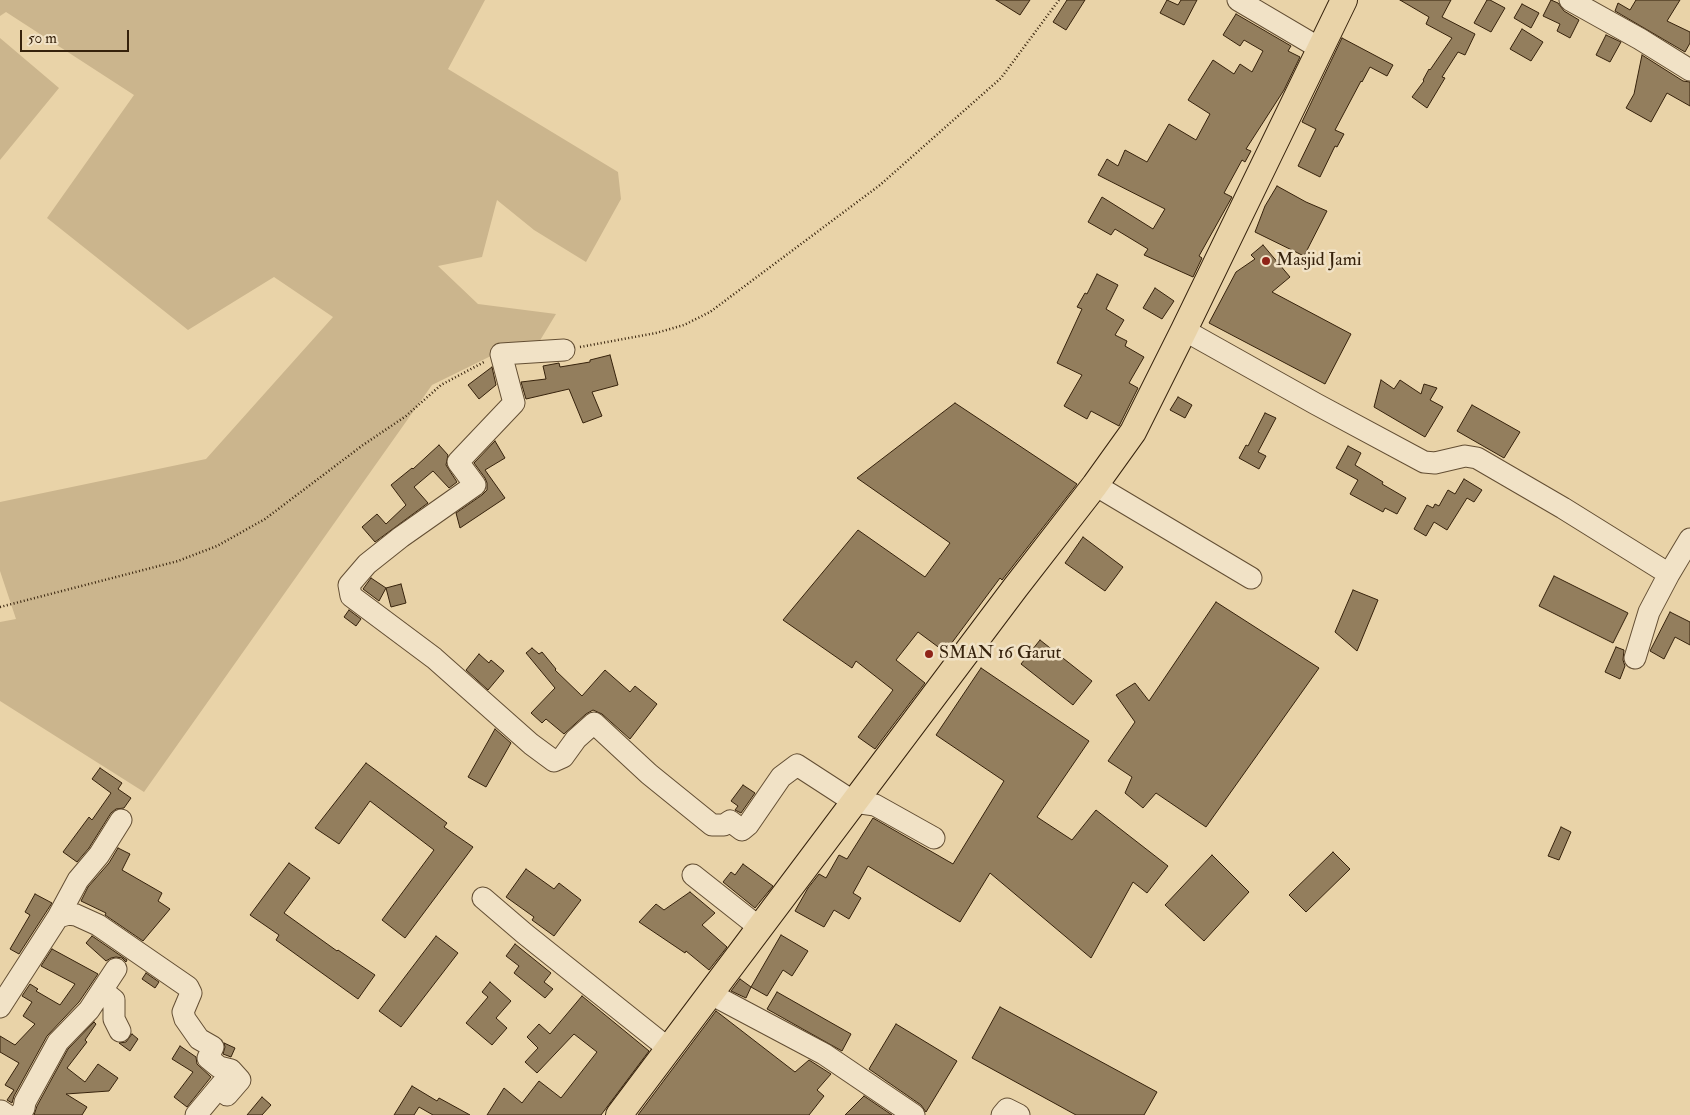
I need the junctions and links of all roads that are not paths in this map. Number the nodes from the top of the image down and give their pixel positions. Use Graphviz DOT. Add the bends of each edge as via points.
graph roads {
  1 [pos="1238,0"];
  2 [pos="1344,0"];
  3 [pos="1570,0"];
  4 [pos="1321,49"];
  5 [pos="1690,70"];
  6 [pos="1184,330"];
  7 [pos="564,350"];
  8 [pos="1096,485"];
  9 [pos="1690,539"];
  10 [pos="1669,574"];
  11 [pos="1251,578"];
  12 [pos="1635,658"];
  13 [pos="854,802"];
  14 [pos="121,820"];
  15 [pos="934,838"];
  16 [pos="693,875"];
  17 [pos="483,898"];
  18 [pos="58,917"];
  19 [pos="760,928"];
  20 [pos="116,969"];
  21 [pos="102,991"];
  22 [pos="710,994"];
  23 [pos="0,1007"];
  24 [pos="120,1032"];
  25 [pos="669,1049"];
  26 [pos="0,1114"];
  27 [pos="7,1115"];
  28 [pos="20,1115"];
  29 [pos="196,1115"];
  30 [pos="619,1115"];
  31 [pos="914,1115"];
  32 [pos="1002,1115"];
  33 [pos="1019,1115"];
  1 -- 4 [label="street"];
  2 -- 4 [label="main road"];
  3 -- 5 [label="street"];
  4 -- 6 [label="main road"];
  6 -- 8 [label="main road" via="1133,432"];
  6 -- 10 [label="street" via="1424,462 1435,463 1465,456 1476,458"];
  7 -- 13 [label="street" via="502,354 514,403 458,462 475,485 367,564 349,585 351,596 434,658 554,761 563,757 576,739 594,723 649,774 712,825 724,825 730,821 742,830 782,777 797,765"];
  8 -- 11 [label="street"];
  8 -- 13 [label="main road"];
  9 -- 10 [label="street"];
  10 -- 12 [label="street" via="1646,619"];
  13 -- 15 [label="street" via="875,805"];
  13 -- 19 [label="main road"];
  14 -- 18 [label="street" via="99,855 78,880"];
  16 -- 19 [label="street"];
  17 -- 25 [label="street"];
  18 -- 23 [label="street"];
  18 -- 29 [label="street" via="72,914 98,925 188,986 191,993 183,1012 185,1019 199,1039 213,1047 208,1058 231,1070 240,1080 227,1095 221,1085"];
  19 -- 22 [label="main road"];
  20 -- 21 [label="street"];
  21 -- 24 [label="street" via="114,1000 114,1019"];
  21 -- 28 [label="street" via="89,1010 58,1042"];
  22 -- 25 [label="main road"];
  22 -- 31 [label="street" via="824,1054"];
  25 -- 30 [label="main road"];
  26 -- 27 [label="street" via="1,1111"];
  32 -- 33 [label="street" via="1006,1109"];
}
